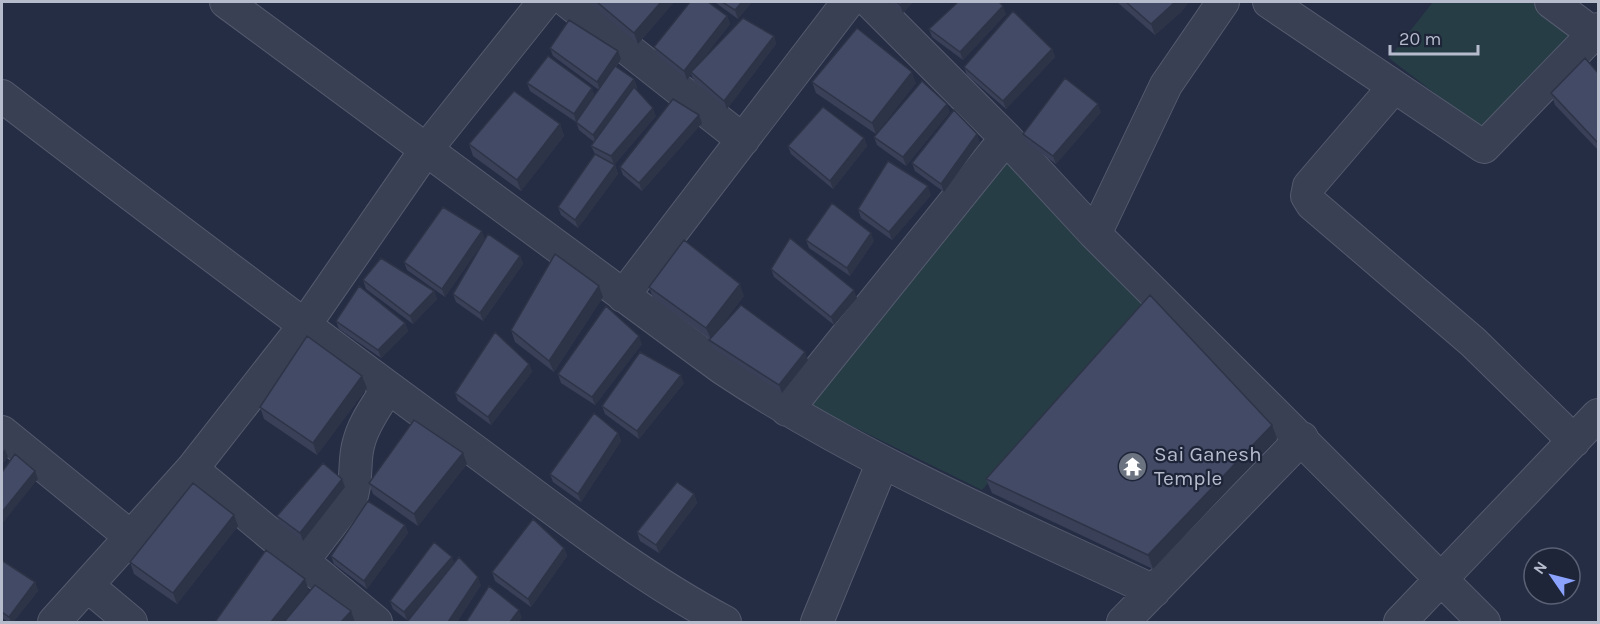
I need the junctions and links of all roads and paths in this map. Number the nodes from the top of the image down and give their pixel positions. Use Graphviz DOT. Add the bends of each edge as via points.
graph roads {
  1 [pos="226,2"];
  2 [pos="568,2"];
  3 [pos="848,2"];
  4 [pos="870,2"];
  5 [pos="1223,2"];
  6 [pos="1269,2"];
  7 [pos="1551,2"];
  8 [pos="533,5"];
  9 [pos="1596,31"];
  10 [pos="1394,87"];
  11 [pos="2,96"];
  12 [pos="1006,138"];
  13 [pos="743,140"];
  14 [pos="425,151"];
  15 [pos="1095,234"];
  16 [pos="623,296"];
  17 [pos="304,326"];
  18 [pos="388,387"];
  19 [pos="787,410"];
  20 [pos="1599,415"];
  21 [pos="2,432"];
  22 [pos="1302,438"];
  23 [pos="1575,441"];
  24 [pos="882,464"];
  25 [pos="192,469"];
  26 [pos="131,537"];
  27 [pos="302,562"];
  28 [pos="1442,580"];
  29 [pos="88,586"];
  30 [pos="1154,591"];
  31 [pos="370,621"];
  32 [pos="54,622"];
  33 [pos="131,622"];
  34 [pos="725,622"];
  35 [pos="817,622"];
  36 [pos="1123,622"];
  37 [pos="1400,622"];
  38 [pos="1484,622"];
  1 -- 14 [label="street"];
  2 -- 13 [label="street"];
  3 -- 13 [label="street"];
  4 -- 12 [label="street"];
  5 -- 15 [label="street" via="1166,85"];
  6 -- 10 [label="street"];
  7 -- 9 [label="street"];
  8 -- 14 [label="street"];
  9 -- 10 [label="street" via="1484,147"];
  10 -- 23 [label="street" via="1309,186 1307,196 1473,342"];
  11 -- 17 [label="street"];
  12 -- 15 [label="street"];
  12 -- 19 [label="street"];
  13 -- 16 [label="street"];
  14 -- 16 [label="street"];
  14 -- 17 [label="street"];
  15 -- 22 [label="street"];
  16 -- 19 [label="street"];
  17 -- 18 [label="street"];
  17 -- 25 [label="street"];
  18 -- 27 [label="street" via="358,443 351,498"];
  18 -- 34 [label="street" via="624,560 684,601"];
  19 -- 24 [label="street"];
  20 -- 23 [label="street"];
  21 -- 26 [label="street"];
  22 -- 28 [label="street"];
  22 -- 30 [label="street"];
  23 -- 28 [label="street"];
  24 -- 30 [label="street"];
  24 -- 35 [label="street"];
  25 -- 26 [label="street"];
  25 -- 27 [label="street"];
  26 -- 29 [label="street"];
  27 -- 31 [label="street"];
  28 -- 37 [label="street"];
  28 -- 38 [label="street"];
  29 -- 32 [label="street"];
  29 -- 33 [label="street"];
  30 -- 36 [label="street"];
}
